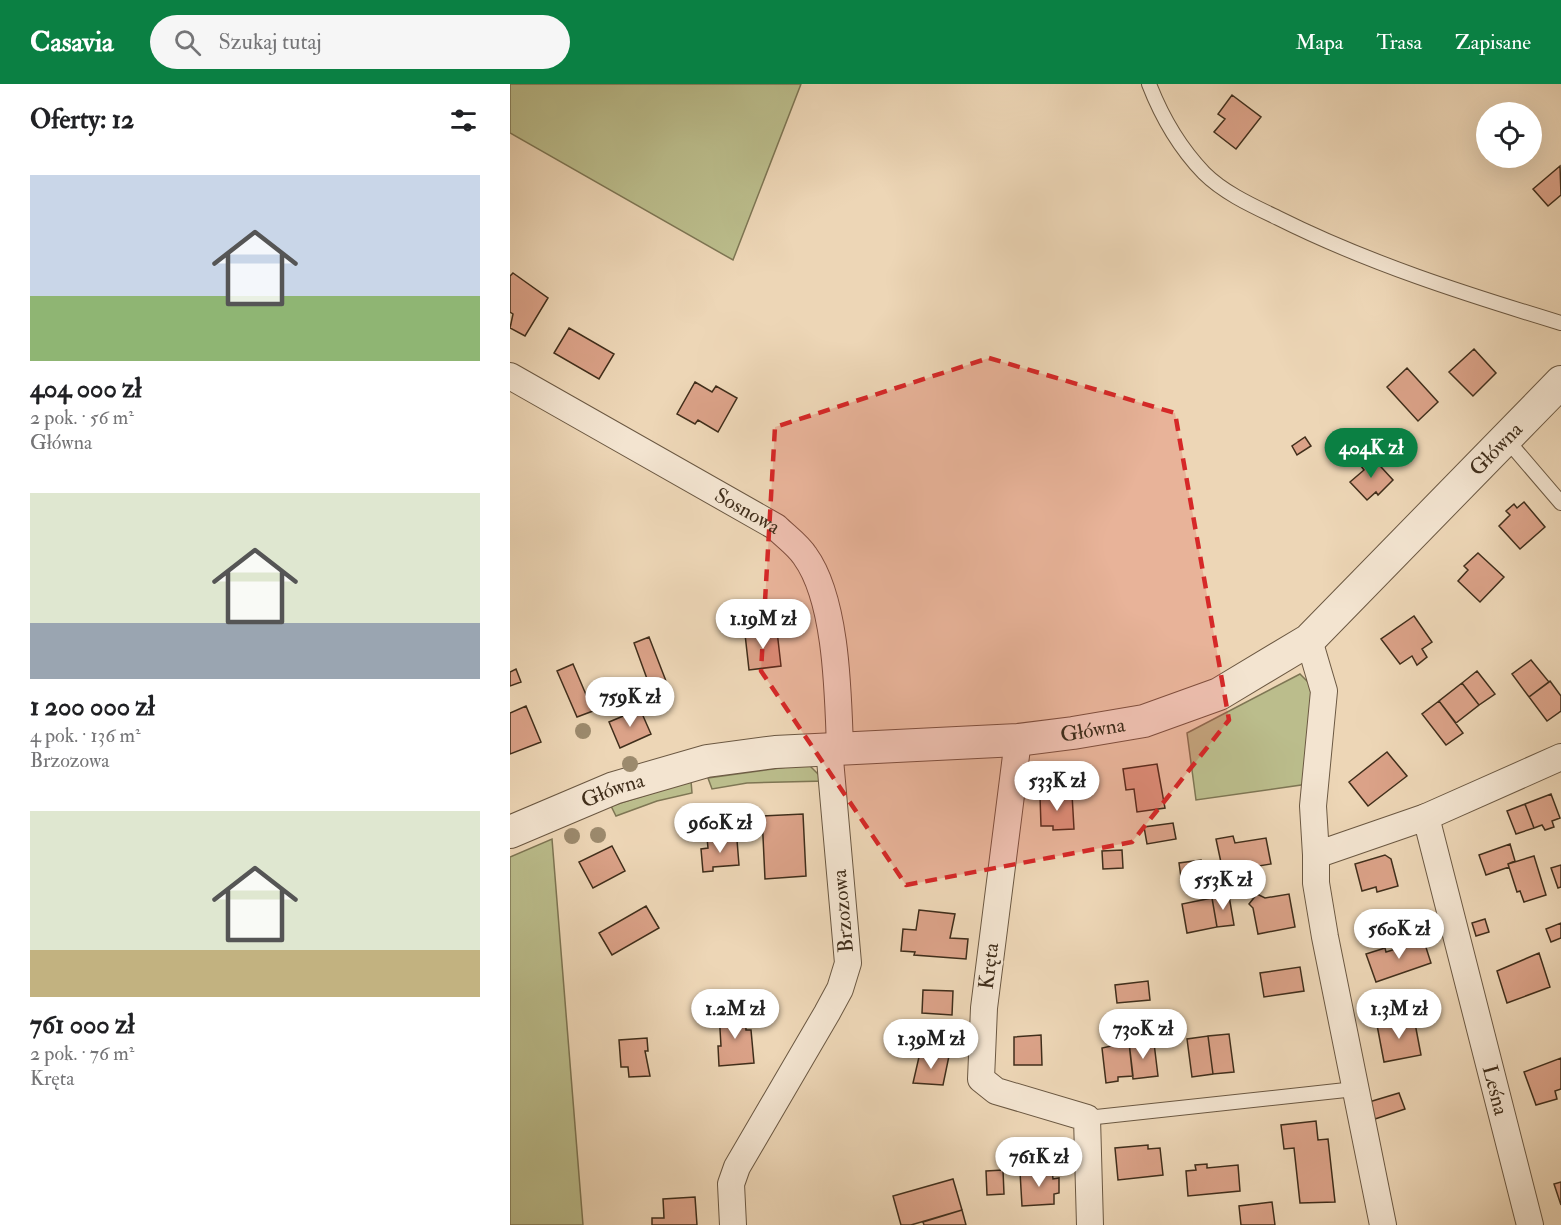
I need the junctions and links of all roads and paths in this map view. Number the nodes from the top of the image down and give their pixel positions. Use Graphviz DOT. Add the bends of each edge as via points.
graph roads {
  1 [pos="1149,84"];
  2 [pos="1561,323"];
  3 [pos="510,376"];
  4 [pos="1561,382"];
  5 [pos="1507,440"];
  6 [pos="1561,503"];
  7 [pos="1309,640"];
  8 [pos="1018,740"];
  9 [pos="835,748"];
  10 [pos="1561,757"];
  11 [pos="1425,817"];
  12 [pos="510,832"];
  13 [pos="1316,855"];
  14 [pos="1354,1089"];
  15 [pos="1087,1118"];
  16 [pos="733,1225"];
  17 [pos="1090,1225"];
  18 [pos="1383,1225"];
  19 [pos="1530,1225"];
  1 -- 2 [label="lane" via="1177,138 1204,174 1241,199 1306,232 1459,292"];
  3 -- 9 [label="street, Sosnowa" via="776,527 805,555 820,583 830,625"];
  4 -- 5 [label="street, Główna"];
  5 -- 6 [label="lane"];
  5 -- 7 [label="street, Główna"];
  7 -- 8 [label="street, Główna" via="1220,694 1144,720"];
  7 -- 13 [label="street" via="1324,691 1313,806"];
  8 -- 9 [label="street, Główna"];
  8 -- 15 [label="street, Kręta" via="989,964 981,1078 996,1091"];
  9 -- 12 [label="street, Główna" via="707,761 614,788"];
  9 -- 16 [label="street, Brzozowa" via="848,963 840,989 737,1167 731,1184"];
  10 -- 11 [label="street"];
  11 -- 13 [label="street"];
  11 -- 19 [label="street, Leśna"];
  13 -- 14 [label="street" via="1316,883"];
  14 -- 15 [label="lane"];
  14 -- 18 [label="street"];
  15 -- 17 [label="street"];
}
